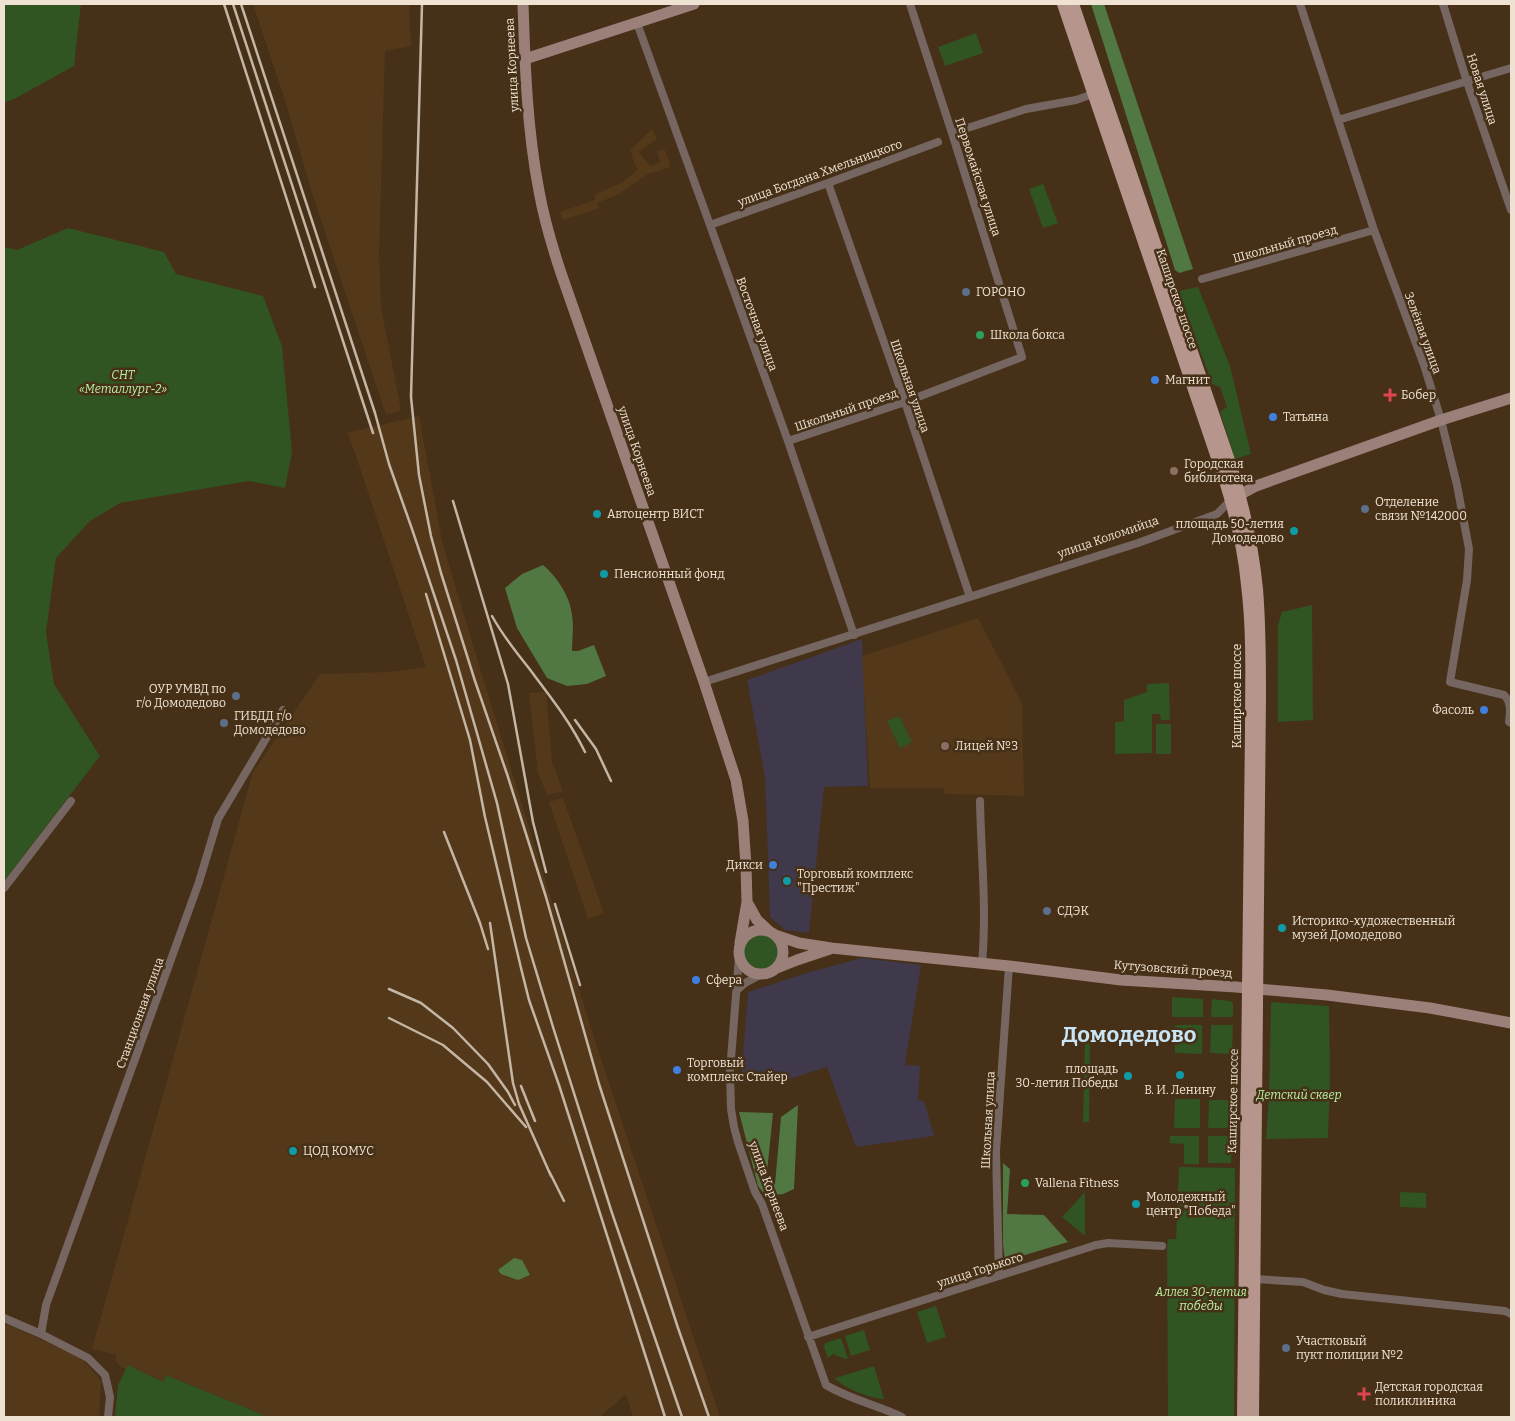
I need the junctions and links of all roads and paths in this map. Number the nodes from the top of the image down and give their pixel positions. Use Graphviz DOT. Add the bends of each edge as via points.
graph roads {
  1 [pos="523,4"];
  2 [pos="694,4"];
  3 [pos="910,4"];
  4 [pos="1063,4"];
  5 [pos="1073,4"];
  6 [pos="1300,4"];
  7 [pos="1443,4"];
  8 [pos="637,23"];
  9 [pos="525,59"];
  10 [pos="1511,68"];
  11 [pos="1467,82"];
  12 [pos="1093,94"];
  13 [pos="1338,120"];
  14 [pos="952,133"];
  15 [pos="938,142"];
  16 [pos="828,184"];
  17 [pos="1511,210"];
  18 [pos="710,225"];
  19 [pos="1374,230"];
  20 [pos="1202,279"];
  21 [pos="1022,357"];
  22 [pos="1511,398"];
  23 [pos="905,402"];
  24 [pos="1441,420"];
  25 [pos="788,441"];
  26 [pos="1235,497"];
  27 [pos="970,596"];
  28 [pos="854,635"];
  29 [pos="704,682"];
  30 [pos="283,710"];
  31 [pos="1511,723"];
  32 [pos="71,801"];
  33 [pos="980,801"];
  34 [pos="4,888"];
  35 [pos="747,902"];
  36 [pos="772,933"];
  37 [pos="740,943"];
  38 [pos="832,948"];
  39 [pos="739,956"];
  40 [pos="982,963"];
  41 [pos="1009,966"];
  42 [pos="776,969"];
  43 [pos="760,975"];
  44 [pos="1253,988"];
  45 [pos="737,990"];
  46 [pos="1511,1023"];
  47 [pos="1162,1246"];
  48 [pos="1000,1276"];
  49 [pos="1254,1279"];
  50 [pos="1511,1314"];
  51 [pos="4,1318"];
  52 [pos="42,1334"];
  53 [pos="808,1337"];
  54 [pos="108,1417"];
  55 [pos="902,1417"];
  56 [pos="1243,1417"];
  57 [pos="1254,1417"];
  1 -- 9 [label="street, улица Корнеева"];
  2 -- 8 [label="street"];
  3 -- 14 [label="street, Первомайская улица"];
  4 -- 12 [label="main road, Каширское шоссе"];
  5 -- 26 [label="main road, Каширское шоссе"];
  6 -- 13 [label="street, Зелёная улица"];
  7 -- 11 [label="street, Новая улица"];
  8 -- 9 [label="street"];
  8 -- 18 [label="street, Восточная улица"];
  9 -- 29 [label="street, улица Корнеева" via="534,165 550,238"];
  10 -- 11 [label="street"];
  11 -- 13 [label="street"];
  11 -- 17 [label="street, Новая улица"];
  12 -- 14 [label="street" via="1026,109"];
  12 -- 26 [label="main road, Каширское шоссе"];
  13 -- 19 [label="street, Зелёная улица"];
  14 -- 21 [label="street, Первомайская улица"];
  15 -- 16 [label="street, улица Богдана Хмельницкого"];
  16 -- 18 [label="street, улица Богдана Хмельницкого"];
  16 -- 23 [label="street, Школьная улица"];
  18 -- 25 [label="street, Восточная улица"];
  19 -- 20 [label="street, Школьный проезд"];
  19 -- 24 [label="street, Зелёная улица"];
  21 -- 23 [label="street, Школьный проезд"];
  22 -- 24 [label="street, улица Коломийца"];
  23 -- 25 [label="street, Школьный проезд"];
  23 -- 27 [label="street, Школьная улица"];
  24 -- 26 [label="street, улица Коломийца" via="1256,486"];
  24 -- 31 [label="street, Зелёная улица" via="1469,549 1450,682 1504,695 1508,699"];
  25 -- 28 [label="street, Восточная улица"];
  26 -- 27 [label="street, улица Коломийца" via="1217,514 1138,543"];
  26 -- 44 [label="main road, Каширское шоссе" via="1246,572 1250,630"];
  27 -- 28 [label="street, улица Коломийца"];
  28 -- 29 [label="street, улица Коломийца"];
  29 -- 35 [label="street, улица Корнеева" via="740,802"];
  30 -- 52 [label="street, Станционная улица" via="218,819 199,882 46,1305"];
  32 -- 34 [label="street"];
  33 -- 40 [label="street" via="985,892"];
  35 -- 36 [label="street" via="757,920"];
  35 -- 37 [label="street, улица Корнеева"];
  36 -- 37 [label="street" via="754,931"];
  36 -- 38 [label="street, Кутузовский проезд"];
  36 -- 42 [label="street" via="783,951"];
  37 -- 39 [label="street"];
  38 -- 40 [label="street, Кутузовский проезд"];
  38 -- 42 [label="street"];
  39 -- 43 [label="street" via="747,970"];
  39 -- 45 [label="street, улица Корнеева"];
  40 -- 41 [label="street, Кутузовский проезд"];
  41 -- 44 [label="street, Кутузовский проезд" via="1121,980"];
  41 -- 48 [label="street, Школьная улица" via="996,1151"];
  42 -- 43 [label="street"];
  43 -- 45 [label="street"];
  44 -- 46 [label="street, Кутузовский проезд" via="1327,994"];
  44 -- 49 [label="main road, Каширское шоссе"];
  44 -- 56 [label="main road, Каширское шоссе"];
  45 -- 53 [label="street, улица Корнеева" via="730,1072 735,1131"];
  47 -- 48 [label="street, улица Горького" via="1100,1244"];
  48 -- 53 [label="street, улица Горького"];
  49 -- 50 [label="street" via="1303,1282 1342,1294"];
  49 -- 57 [label="main road, Каширское шоссе"];
  51 -- 52 [label="street"];
  52 -- 54 [label="street" via="88,1358 105,1375 110,1396"];
  53 -- 55 [label="street, улица Корнеева" via="826,1385"];
}
